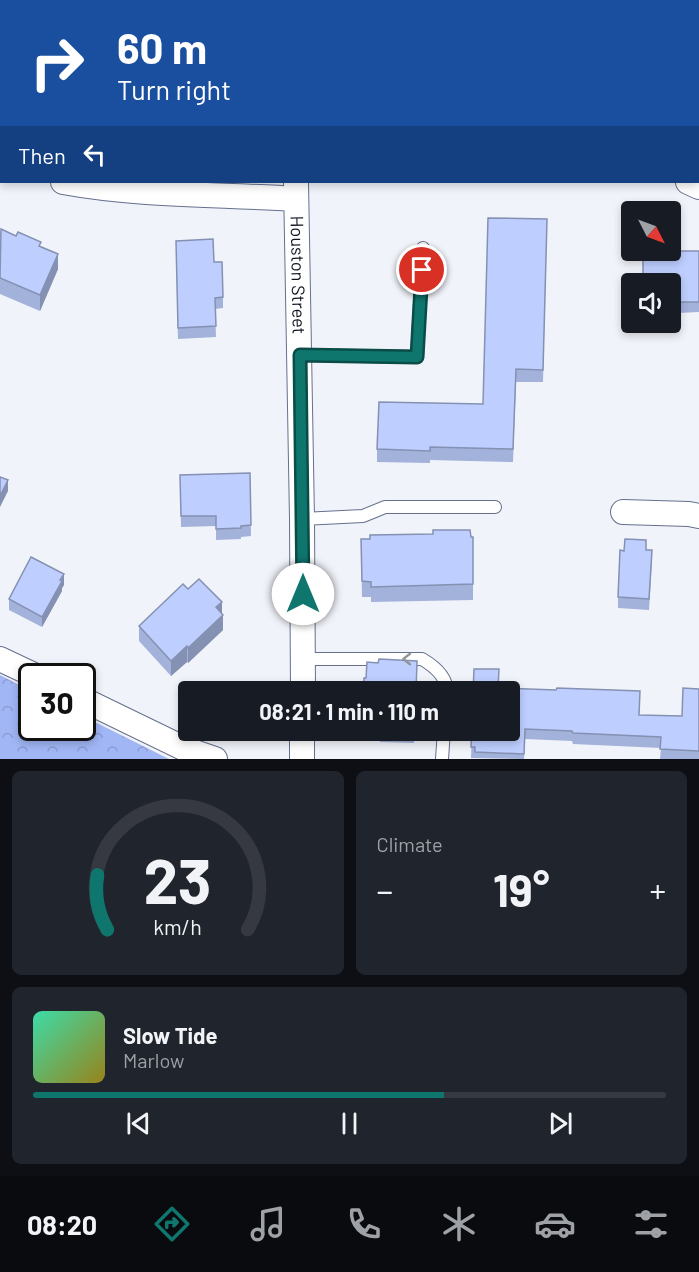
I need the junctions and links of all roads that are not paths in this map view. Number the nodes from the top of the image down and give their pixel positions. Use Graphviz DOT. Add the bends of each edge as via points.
graph roads {
  1 [pos="69,183"];
  2 [pos="296,190"];
  3 [pos="423,248"];
  4 [pos="300,355"];
  5 [pos="495,507"];
  6 [pos="623,512"];
  7 [pos="699,516"];
  8 [pos="303,519"];
  9 [pos="0,659"];
  10 [pos="304,659"];
  11 [pos="18,668"];
  12 [pos="303,681"];
  13 [pos="445,681"];
  14 [pos="96,706"];
  15 [pos="302,741"];
  16 [pos="443,741"];
  17 [pos="214,759"];
  18 [pos="302,759"];
  19 [pos="442,759"];
  1 -- 2 [label="street" via="128,190"];
  2 -- 4 [label="street, Houston Street"];
  3 -- 4 [label="lane" via="417,357"];
  4 -- 8 [label="street, Houston Street"];
  5 -- 8 [label="lane" via="385,507 363,516"];
  6 -- 7 [label="street"];
  8 -- 10 [label="street, Houston Street"];
  9 -- 11 [label="street"];
  10 -- 12 [label="street, Houston Street"];
  13 -- 10 [label="lane, one-way" via="437,668 422,658"];
  14 -- 17 [label="street"];
  15 -- 18 [label="street"];
  16 -- 19 [label="lane"];
}
